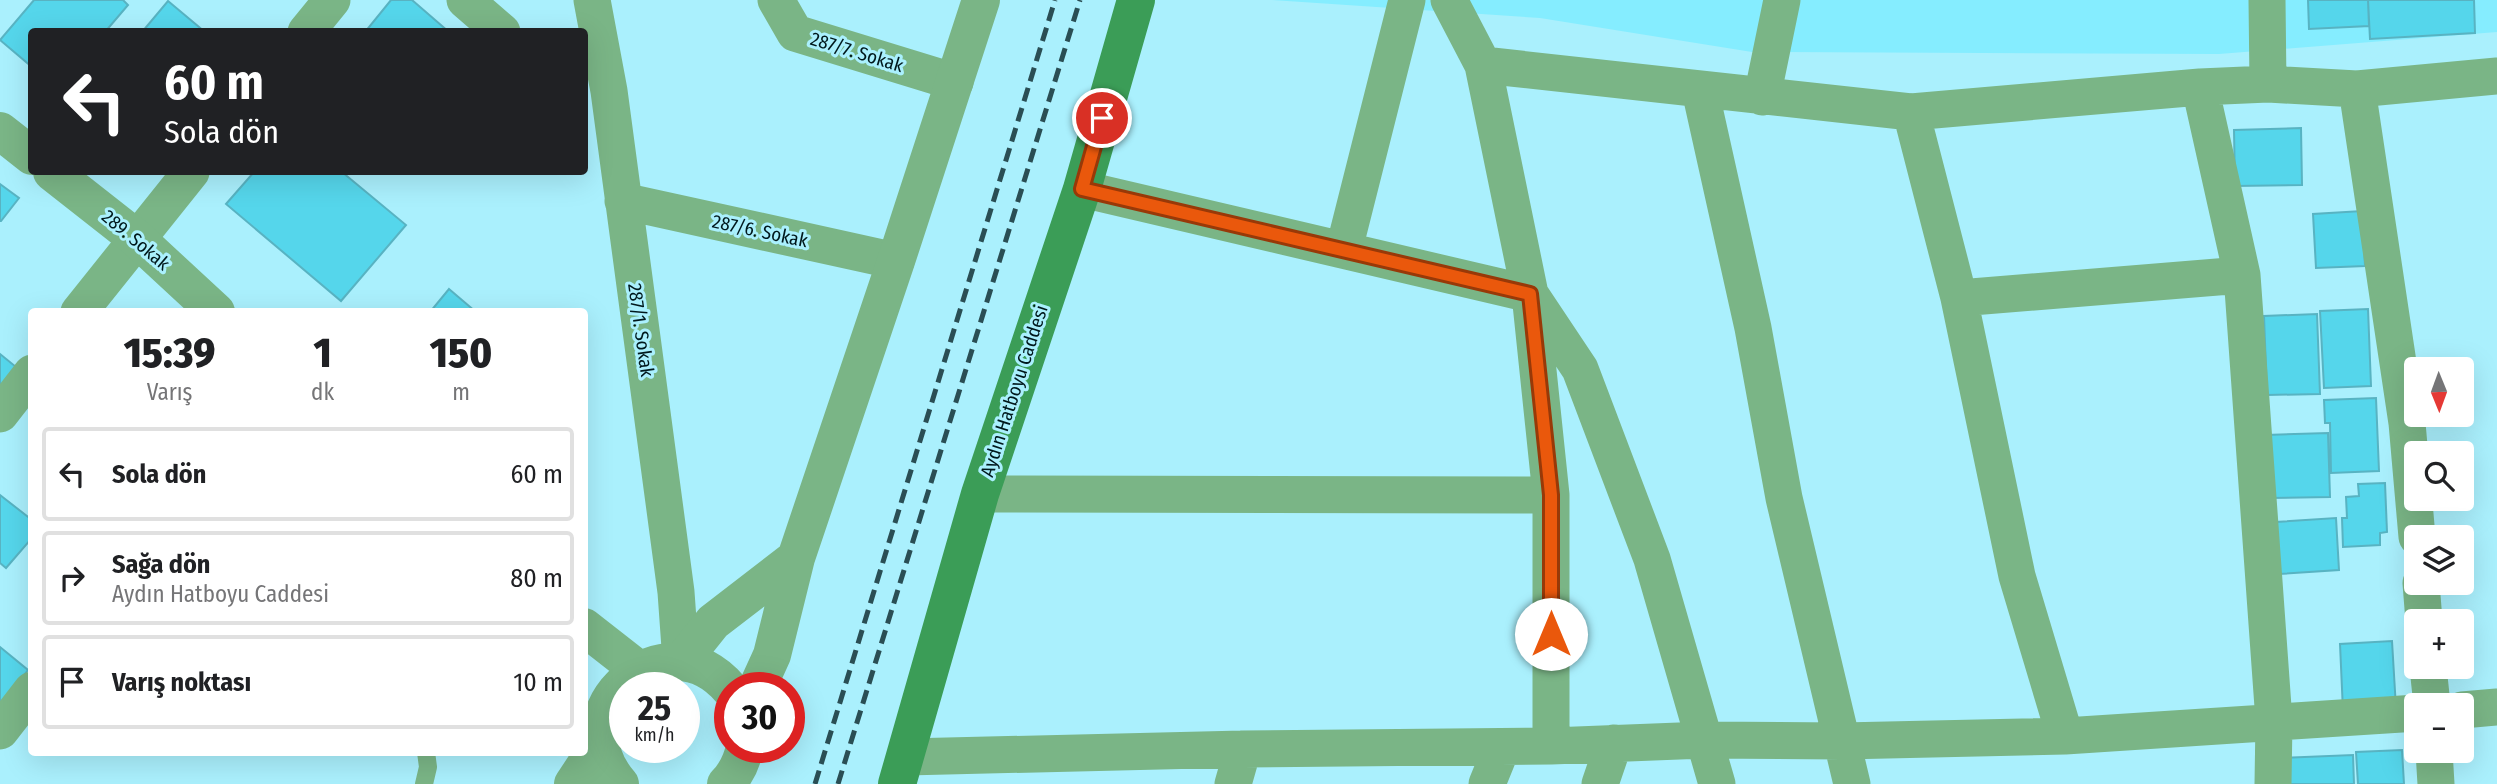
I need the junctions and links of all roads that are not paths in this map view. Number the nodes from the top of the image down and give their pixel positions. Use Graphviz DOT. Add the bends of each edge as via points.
graph roads {
  1 [pos="332,0"];
  2 [pos="465,0"];
  3 [pos="592,0"];
  4 [pos="776,0"];
  5 [pos="981,0"];
  6 [pos="1136,0"];
  7 [pos="1407,0"];
  8 [pos="1782,0"];
  9 [pos="2267,0"];
  10 [pos="1461,4"];
  11 [pos="309,28"];
  12 [pos="497,28"];
  13 [pos="1483,65"];
  14 [pos="2497,76"];
  15 [pos="955,82"];
  16 [pos="2269,84"];
  17 [pos="2200,87"];
  18 [pos="2357,89"];
  19 [pos="1700,90"];
  20 [pos="1762,97"];
  21 [pos="588,104"];
  22 [pos="1911,112"];
  23 [pos="613,125"];
  24 [pos="0,131"];
  25 [pos="28,153"];
  26 [pos="56,175"];
  27 [pos="188,175"];
  28 [pos="1082,189"];
  29 [pos="623,201"];
  30 [pos="136,238"];
  31 [pos="1344,249"];
  32 [pos="897,261"];
  33 [pos="2242,275"];
  34 [pos="1530,294"];
  35 [pos="1959,299"];
  36 [pos="82,308"];
  37 [pos="212,308"];
  38 [pos="28,378"];
  39 [pos="0,414"];
  40 [pos="980,494"];
  41 [pos="1551,495"];
  42 [pos="2416,525"];
  43 [pos="796,558"];
  44 [pos="588,630"];
  45 [pos="681,662"];
  46 [pos="639,670"];
  47 [pos="764,672"];
  48 [pos="714,674"];
  49 [pos="28,695"];
  50 [pos="2497,707"];
  51 [pos="2474,709"];
  52 [pos="2404,714"];
  53 [pos="595,721"];
  54 [pos="2274,722"];
  55 [pos="0,731"];
  56 [pos="2065,736"];
  57 [pos="28,737"];
  58 [pos="1705,740"];
  59 [pos="588,741"];
  60 [pos="1842,741"];
  61 [pos="1614,743"];
  62 [pos="1551,746"];
  63 [pos="1502,747"];
  64 [pos="1243,749"];
  65 [pos="0,751"];
  66 [pos="427,756"];
  67 [pos="583,756"];
  68 [pos="740,763"];
  69 [pos="2435,763"];
  70 [pos="901,771"];
  71 [pos="424,784"];
  72 [pos="573,784"];
  73 [pos="620,784"];
  74 [pos="726,784"];
  75 [pos="1233,784"];
  76 [pos="1487,784"];
  77 [pos="1600,784"];
  78 [pos="1717,784"];
  79 [pos="1852,784"];
  80 [pos="2273,784"];
  81 [pos="2436,784"];
  1 -- 11 [label="street"];
  2 -- 12 [label="street"];
  3 -- 23 [label="street, 287/1. Sokak"];
  4 -- 15 [label="street, 287/7. Sokak" via="795,33"];
  5 -- 15 [label="street"];
  6 -- 28 [label="main road, Aydın Hatboyu Caddesi"];
  7 -- 31 [label="street"];
  8 -- 20 [label="street"];
  9 -- 16 [label="street"];
  10 -- 13 [label="street"];
  13 -- 19 [label="street"];
  13 -- 34 [label="street"];
  14 -- 18 [label="street"];
  15 -- 32 [label="street"];
  16 -- 17 [label="street"];
  16 -- 18 [label="street"];
  17 -- 22 [label="street"];
  17 -- 33 [label="street"];
  18 -- 42 [label="street" via="2407,423"];
  19 -- 20 [label="street"];
  19 -- 60 [label="street" via="1753,328 1784,498"];
  20 -- 22 [label="street"];
  21 -- 23 [label="street"];
  22 -- 35 [label="street"];
  23 -- 29 [label="street, 287/1. Sokak"];
  24 -- 25 [label="street"];
  26 -- 30 [label="street, 289. Sokak"];
  27 -- 30 [label="street"];
  28 -- 31 [label="street"];
  28 -- 40 [label="main road, Aydın Hatboyu Caddesi"];
  29 -- 32 [label="street, 287/6. Sokak"];
  29 -- 45 [label="street, 287/1. Sokak" via="676,592"];
  30 -- 36 [label="street"];
  30 -- 37 [label="street, 289. Sokak"];
  31 -- 34 [label="street"];
  32 -- 43 [label="street"];
  33 -- 35 [label="street"];
  33 -- 54 [label="street"];
  34 -- 41 [label="street"];
  34 -- 58 [label="street" via="1580,369 1652,559"];
  35 -- 56 [label="street" via="2017,576"];
  38 -- 39 [label="street"];
  40 -- 41 [label="street"];
  40 -- 70 [label="main road, Aydın Hatboyu Caddesi"];
  41 -- 62 [label="street"];
  43 -- 45 [label="street" via="713,622"];
  43 -- 47 [label="street"];
  44 -- 46 [label="street"];
  45 -- 46 [label="street"];
  45 -- 48 [label="street"];
  46 -- 53 [label="street" via="622,683"];
  49 -- 55 [label="street"];
  50 -- 51 [label="street"];
  52 -- 54 [label="street"];
  53 -- 59 [label="street"];
  53 -- 73 [label="street" via="606,764"];
  54 -- 56 [label="street"];
  54 -- 80 [label="street"];
  56 -- 60 [label="street"];
  57 -- 65 [label="street"];
  58 -- 60 [label="street"];
  58 -- 61 [label="street"];
  58 -- 78 [label="street"];
  60 -- 79 [label="street"];
  61 -- 62 [label="street"];
  61 -- 77 [label="street"];
  62 -- 63 [label="street"];
  63 -- 64 [label="street"];
  63 -- 76 [label="street"];
  64 -- 70 [label="street"];
  64 -- 75 [label="street"];
  66 -- 71 [label="lane"];
  67 -- 72 [label="street"];
  68 -- 74 [label="street"];
  69 -- 81 [label="street"];
}
